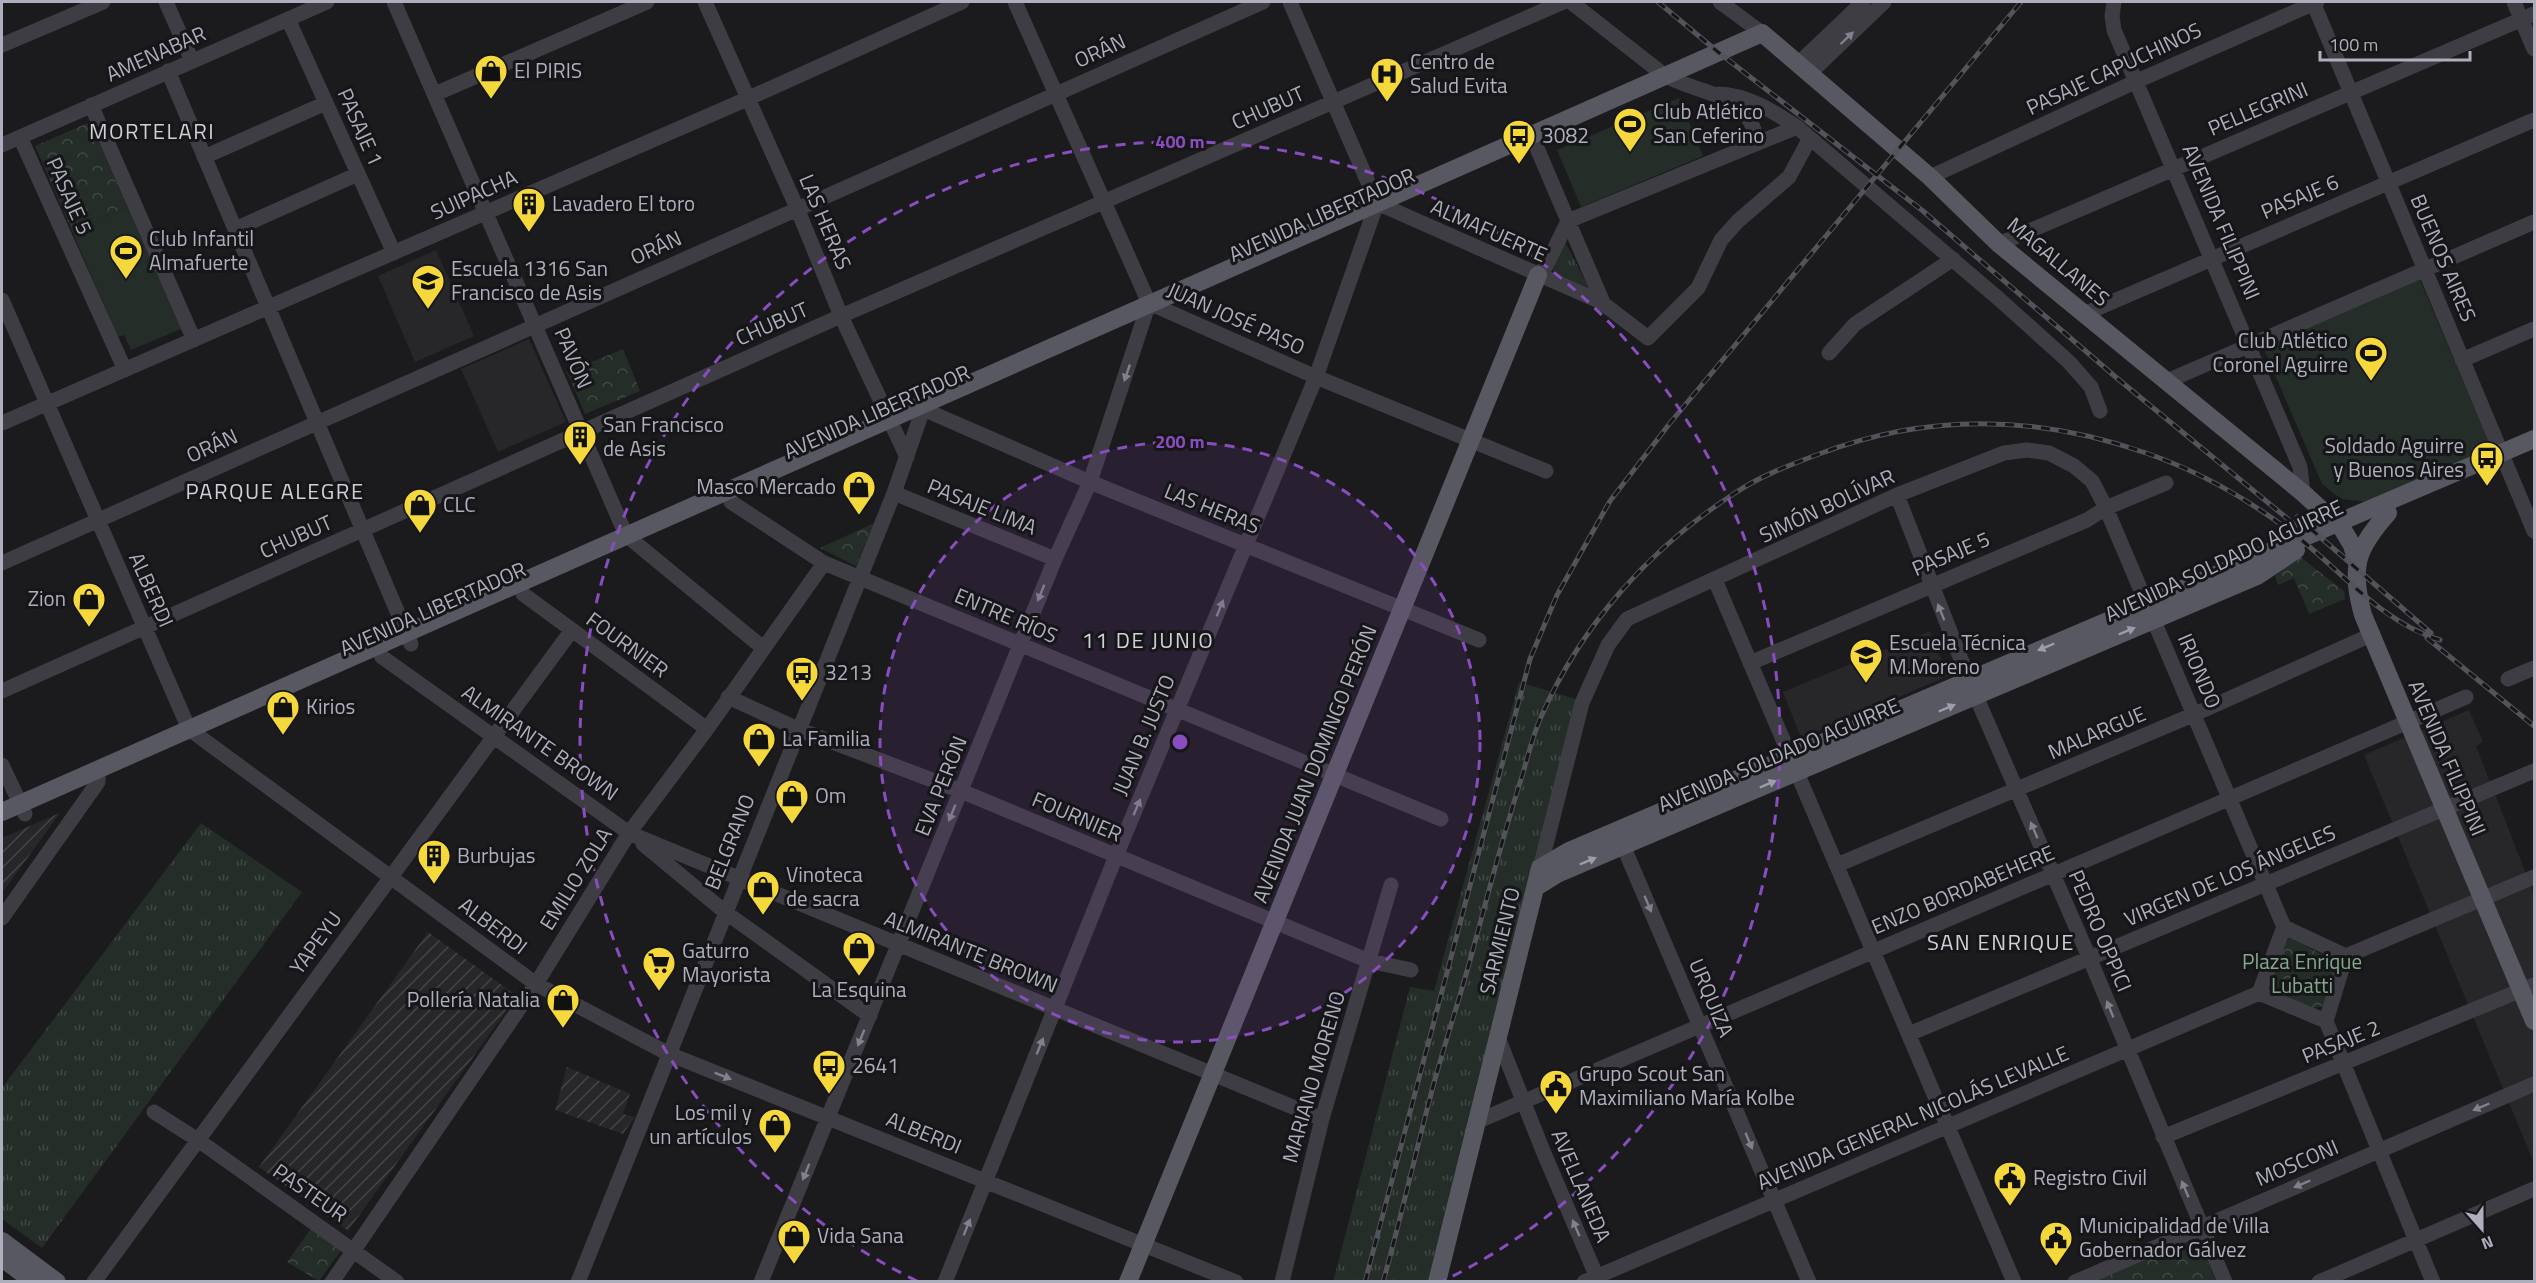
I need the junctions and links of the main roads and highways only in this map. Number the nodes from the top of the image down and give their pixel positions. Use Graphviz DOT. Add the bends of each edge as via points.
graph roads {
  1 [pos="1766,37"];
  2 [pos="1544,273"];
  3 [pos="1153,310"];
  4 [pos="892,424"];
  5 [pos="2535,439"];
  6 [pos="2535,450"];
  7 [pos="2503,458"];
  8 [pos="2388,513"];
  9 [pos="2340,527"];
  10 [pos="630,540"];
  11 [pos="2357,563"];
  12 [pos="408,638"];
  13 [pos="22,809"];
  14 [pos="2,812"];
  15 [pos="2,825"];
  16 [pos="1620,838"];
  17 [pos="1540,868"];
  18 [pos="1536,887"];
  19 [pos="2528,988"];
  20 [pos="2535,1021"];
  21 [pos="2,1241"];
  22 [pos="1147,1246"];
  23 [pos="2,1258"];
  24 [pos="34,1281"];
  25 [pos="57,1281"];
  26 [pos="1128,1281"];
  27 [pos="1137,1281"];
  28 [pos="1437,1281"];
  1 -- 3 [label="main road, AVENIDA LIBERTADOR"];
  1 -- 9 [label="main road, MAGALLANES" via="1930,177 1999,244"];
  2 -- 22 [label="main road, AVENIDA JUAN DOMINGO PERÓN"];
  3 -- 4 [label="main road, AVENIDA LIBERTADOR"];
  3 -- 4 [label="main road, AVENIDA LIBERTADOR" via="926,415"];
  4 -- 10 [label="main road, AVENIDA LIBERTADOR"];
  4 -- 10 [label="main road, AVENIDA LIBERTADOR" via="731,502"];
  5 -- 7 [label="main road, AVENIDA SOLDADO AGUIRRE"];
  6 -- 7 [label="main road, AVENIDA SOLDADO AGUIRRE"];
  7 -- 8 [label="main road, AVENIDA SOLDADO AGUIRRE"];
  7 -- 9 [label="main road, AVENIDA SOLDADO AGUIRRE"];
  8 -- 9 [label="main road, AVENIDA SOLDADO AGUIRRE"];
  8 -- 11 [label="main road, AVENIDA FILIPPINI" via="2361,547"];
  9 -- 11 [label="main road, MAGALLANES" via="2352,545"];
  9 -- 16 [label="main road, AVENIDA SOLDADO AGUIRRE"];
  10 -- 12 [label="main road, AVENIDA LIBERTADOR"];
  10 -- 12 [label="main road, AVENIDA LIBERTADOR" via="523,594"];
  11 -- 19 [label="main road, AVENIDA FILIPPINI" via="2359,598 2371,634 2483,899"];
  12 -- 13 [label="main road, AVENIDA LIBERTADOR"];
  13 -- 14 [label="main road, AVENIDA LIBERTADOR"];
  13 -- 15 [label="main road, AVENIDA LIBERTADOR"];
  16 -- 17 [label="main road, AVENIDA SOLDADO AGUIRRE" via="1552,859"];
  18 -- 16 [label="main road, AVENIDA SOLDADO AGUIRRE, one-way"];
  17 -- 18 [label="main road, SARMIENTO"];
  18 -- 28 [label="main road, SARMIENTO"];
  19 -- 20 [label="main road, AVENIDA FILIPPINI"];
  21 -- 25 [label="main road"];
  22 -- 26 [label="main road, AVENIDA JUAN DOMINGO PERÓN"];
  22 -- 27 [label="main road, AVENIDA JUAN DOMINGO PERÓN"];
  23 -- 24 [label="main road"];
}
